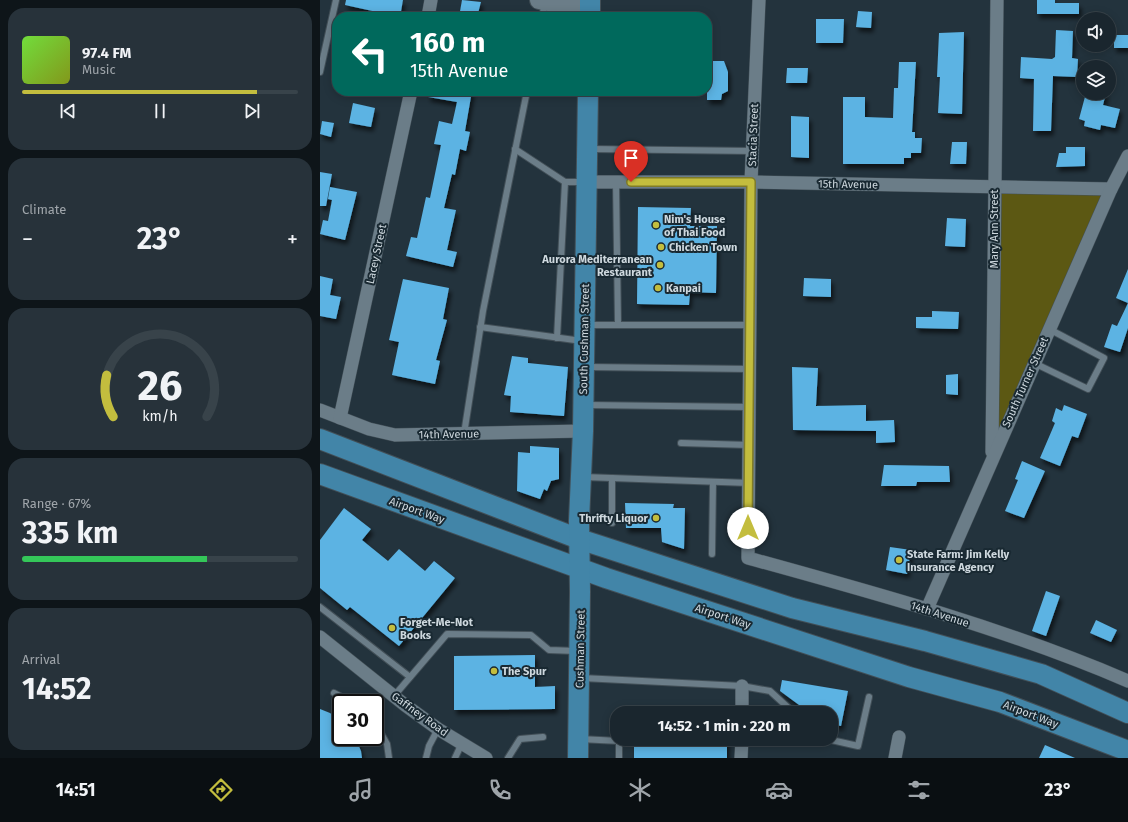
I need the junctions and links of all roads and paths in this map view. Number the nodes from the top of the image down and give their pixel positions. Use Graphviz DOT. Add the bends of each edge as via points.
graph roads {
  1 [pos="336,0"];
  2 [pos="431,0"];
  3 [pos="759,0"];
  4 [pos="997,0"];
  5 [pos="542,6"];
  6 [pos="590,9"];
  7 [pos="333,12"];
  8 [pos="429,12"];
  9 [pos="332,18"];
  10 [pos="320,72"];
  11 [pos="410,96"];
  12 [pos="526,96"];
  13 [pos="588,96"];
  14 [pos="587,148"];
  15 [pos="515,149"];
  16 [pos="753,151"];
  17 [pos="1128,156"];
  18 [pos="565,182"];
  19 [pos="586,182"];
  20 [pos="616,182"];
  21 [pos="751,182"];
  22 [pos="994,188"];
  23 [pos="1111,189"];
  24 [pos="618,325"];
  25 [pos="750,325"];
  26 [pos="480,327"];
  27 [pos="1049,329"];
  28 [pos="584,333"];
  29 [pos="557,338"];
  30 [pos="1034,364"];
  31 [pos="584,367"];
  32 [pos="750,369"];
  33 [pos="583,404"];
  34 [pos="749,407"];
  35 [pos="320,410"];
  36 [pos="340,418"];
  37 [pos="583,431"];
  38 [pos="464,434"];
  39 [pos="320,439"];
  40 [pos="681,443"];
  41 [pos="749,445"];
  42 [pos="992,458"];
  43 [pos="320,474"];
  44 [pos="581,477"];
  45 [pos="612,478"];
  46 [pos="713,482"];
  47 [pos="749,483"];
  48 [pos="612,523"];
  49 [pos="579,539"];
  50 [pos="712,554"];
  51 [pos="748,558"];
  52 [pos="580,569"];
  53 [pos="320,607"];
  54 [pos="927,609"];
  55 [pos="320,637"];
  56 [pos="580,651"];
  57 [pos="410,677"];
  58 [pos="579,678"];
  59 [pos="1128,682"];
  60 [pos="742,686"];
  61 [pos="394,696"];
  62 [pos="869,697"];
  63 [pos="742,706"];
  64 [pos="786,706"];
  65 [pos="1128,713"];
  66 [pos="438,729"];
  67 [pos="543,737"];
  68 [pos="899,737"];
  69 [pos="384,739"];
  70 [pos="838,742"];
  71 [pos="462,743"];
  72 [pos="742,746"];
  73 [pos="578,749"];
  74 [pos="1128,751"];
  75 [pos="389,758"];
  76 [pos="426,758"];
  77 [pos="455,758"];
  78 [pos="486,758"];
  79 [pos="508,758"];
  80 [pos="619,758"];
  81 [pos="741,758"];
  82 [pos="895,758"];
  1 -- 7 [label="lane"];
  2 -- 8 [label="street"];
  3 -- 16 [label="street, Stacia Street"];
  4 -- 22 [label="street, Mary Ann Street"];
  5 -- 6 [label="street"];
  9 -- 10 [label="lane"];
  11 -- 36 [label="street, Lacey Street"];
  12 -- 15 [label="lane"];
  13 -- 14 [label="main road, South Cushman Street"];
  14 -- 16 [label="lane"];
  14 -- 19 [label="main road, South Cushman Street"];
  15 -- 18 [label="lane"];
  15 -- 26 [label="lane"];
  16 -- 21 [label="street, Stacia Street"];
  17 -- 23 [label="street, South Turner Street"];
  18 -- 19 [label="lane"];
  18 -- 29 [label="lane"];
  19 -- 20 [label="street, 15th Avenue"];
  19 -- 28 [label="main road, South Cushman Street"];
  20 -- 21 [label="street, 15th Avenue"];
  20 -- 24 [label="lane"];
  21 -- 22 [label="street, 15th Avenue"];
  21 -- 25 [label="street, Stacia Street"];
  22 -- 23 [label="street, 15th Avenue"];
  22 -- 42 [label="street, Mary Ann Street"];
  23 -- 27 [label="street, South Turner Street"];
  24 -- 25 [label="lane"];
  24 -- 28 [label="lane"];
  25 -- 32 [label="street, Stacia Street"];
  26 -- 29 [label="lane"];
  26 -- 38 [label="lane"];
  27 -- 30 [label="street, South Turner Street"];
  27 -- 30 [label="lane" via="1104,358 1088,389"];
  28 -- 29 [label="lane"];
  28 -- 31 [label="main road, South Cushman Street"];
  30 -- 42 [label="street, South Turner Street"];
  31 -- 32 [label="lane"];
  31 -- 33 [label="main road, South Cushman Street"];
  32 -- 34 [label="street, Stacia Street"];
  33 -- 34 [label="lane"];
  33 -- 37 [label="main road, South Cushman Street"];
  34 -- 41 [label="street, Stacia Street"];
  35 -- 36 [label="street, 14th Avenue"];
  36 -- 38 [label="street, 14th Avenue" via="368,429 395,435"];
  37 -- 38 [label="street, 14th Avenue"];
  37 -- 44 [label="main road, South Cushman Street"];
  39 -- 49 [label="main road"];
  40 -- 41 [label="lane"];
  41 -- 47 [label="street, Stacia Street"];
  42 -- 54 [label="street, South Turner Street"];
  43 -- 52 [label="main road, Airport Way"];
  44 -- 45 [label="lane"];
  44 -- 49 [label="main road, South Cushman Street"];
  45 -- 46 [label="lane"];
  45 -- 48 [label="lane"];
  46 -- 47 [label="lane"];
  46 -- 50 [label="lane"];
  47 -- 51 [label="street, Stacia Street"];
  49 -- 52 [label="main road, Cushman Street"];
  49 -- 65 [label="main road" via="792,608 925,641 1041,674"];
  51 -- 54 [label="street, 14th Avenue"];
  52 -- 56 [label="main road, Cushman Street"];
  52 -- 74 [label="main road, Airport Way" via="909,677 1000,702"];
  53 -- 57 [label="lane"];
  54 -- 59 [label="street, 14th Avenue" via="1082,661"];
  55 -- 61 [label="street, Gaffney Road"];
  56 -- 57 [label="lane" via="548,650 531,635 447,634"];
  56 -- 58 [label="main road, Cushman Street"];
  57 -- 61 [label="lane"];
  58 -- 60 [label="lane"];
  58 -- 73 [label="main road, Cushman Street"];
  60 -- 63 [label="street"];
  60 -- 64 [label="lane" via="770,691"];
  61 -- 66 [label="street, Gaffney Road"];
  62 -- 70 [label="lane" via="858,746"];
  66 -- 71 [label="street, Gaffney Road"];
  66 -- 76 [label="lane"];
  67 -- 79 [label="lane" via="520,739"];
  68 -- 82 [label="street"];
  69 -- 75 [label="lane"];
  71 -- 77 [label="lane"];
  71 -- 78 [label="street, Gaffney Road"];
  72 -- 81 [label="street"];
  73 -- 80 [label="lane" via="619,741"];
}
